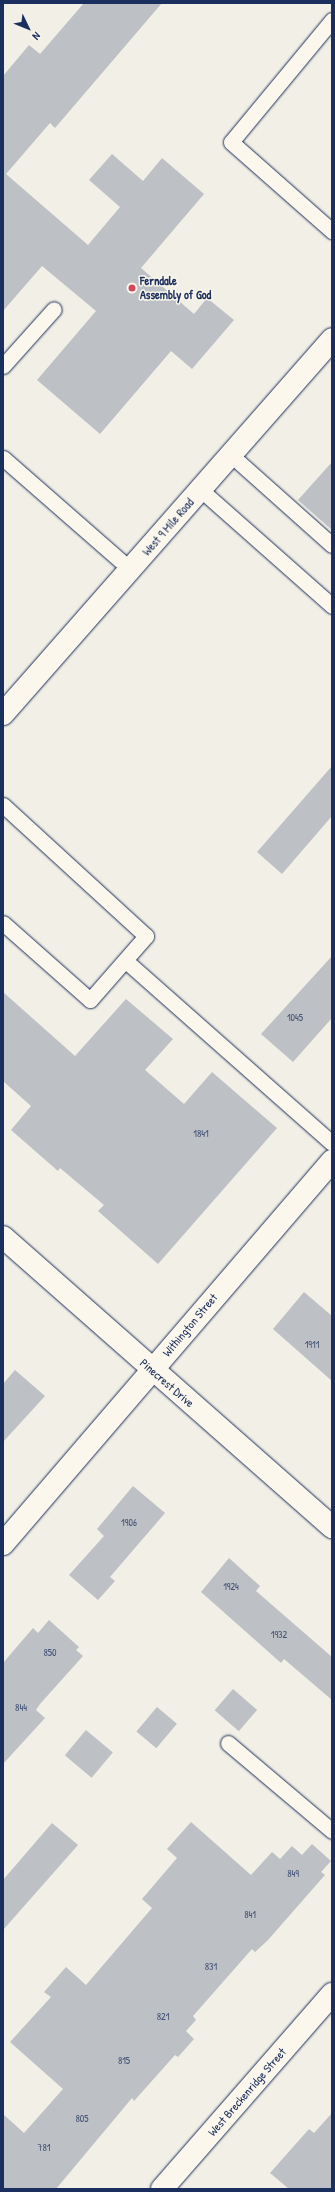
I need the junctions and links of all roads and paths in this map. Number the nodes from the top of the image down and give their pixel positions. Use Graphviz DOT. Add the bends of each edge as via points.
graph roads {
  1 [pos="332,20"];
  2 [pos="332,231"];
  3 [pos="54,309"];
  4 [pos="332,339"];
  5 [pos="3,366"];
  6 [pos="231,455"];
  7 [pos="3,458"];
  8 [pos="201,490"];
  9 [pos="332,545"];
  10 [pos="131,570"];
  11 [pos="332,606"];
  12 [pos="3,714"];
  13 [pos="4,808"];
  14 [pos="3,923"];
  15 [pos="126,961"];
  16 [pos="332,1143"];
  17 [pos="332,1161"];
  18 [pos="3,1237"];
  19 [pos="152,1370"];
  20 [pos="332,1527"];
  21 [pos="3,1544"];
  22 [pos="228,1743"];
  23 [pos="332,1831"];
  24 [pos="332,1994"];
  25 [pos="162,2189"];
  1 -- 2 [label="lane" via="231,142"];
  3 -- 5 [label="lane"];
  4 -- 6 [label="street, West 9 Mile Road"];
  6 -- 8 [label="street, West 9 Mile Road"];
  6 -- 9 [label="lane"];
  7 -- 10 [label="lane"];
  8 -- 10 [label="street, West 9 Mile Road"];
  8 -- 11 [label="lane"];
  10 -- 12 [label="street, West 9 Mile Road"];
  13 -- 15 [label="lane" via="146,936"];
  14 -- 15 [label="lane" via="90,1000"];
  15 -- 16 [label="lane"];
  17 -- 19 [label="street, Withington Street"];
  18 -- 19 [label="street, Pinecrest Drive"];
  19 -- 20 [label="street, Pinecrest Drive"];
  19 -- 21 [label="street, Withington Street"];
  22 -- 23 [label="lane"];
  24 -- 25 [label="street, West Breckenridge Street"];
}
